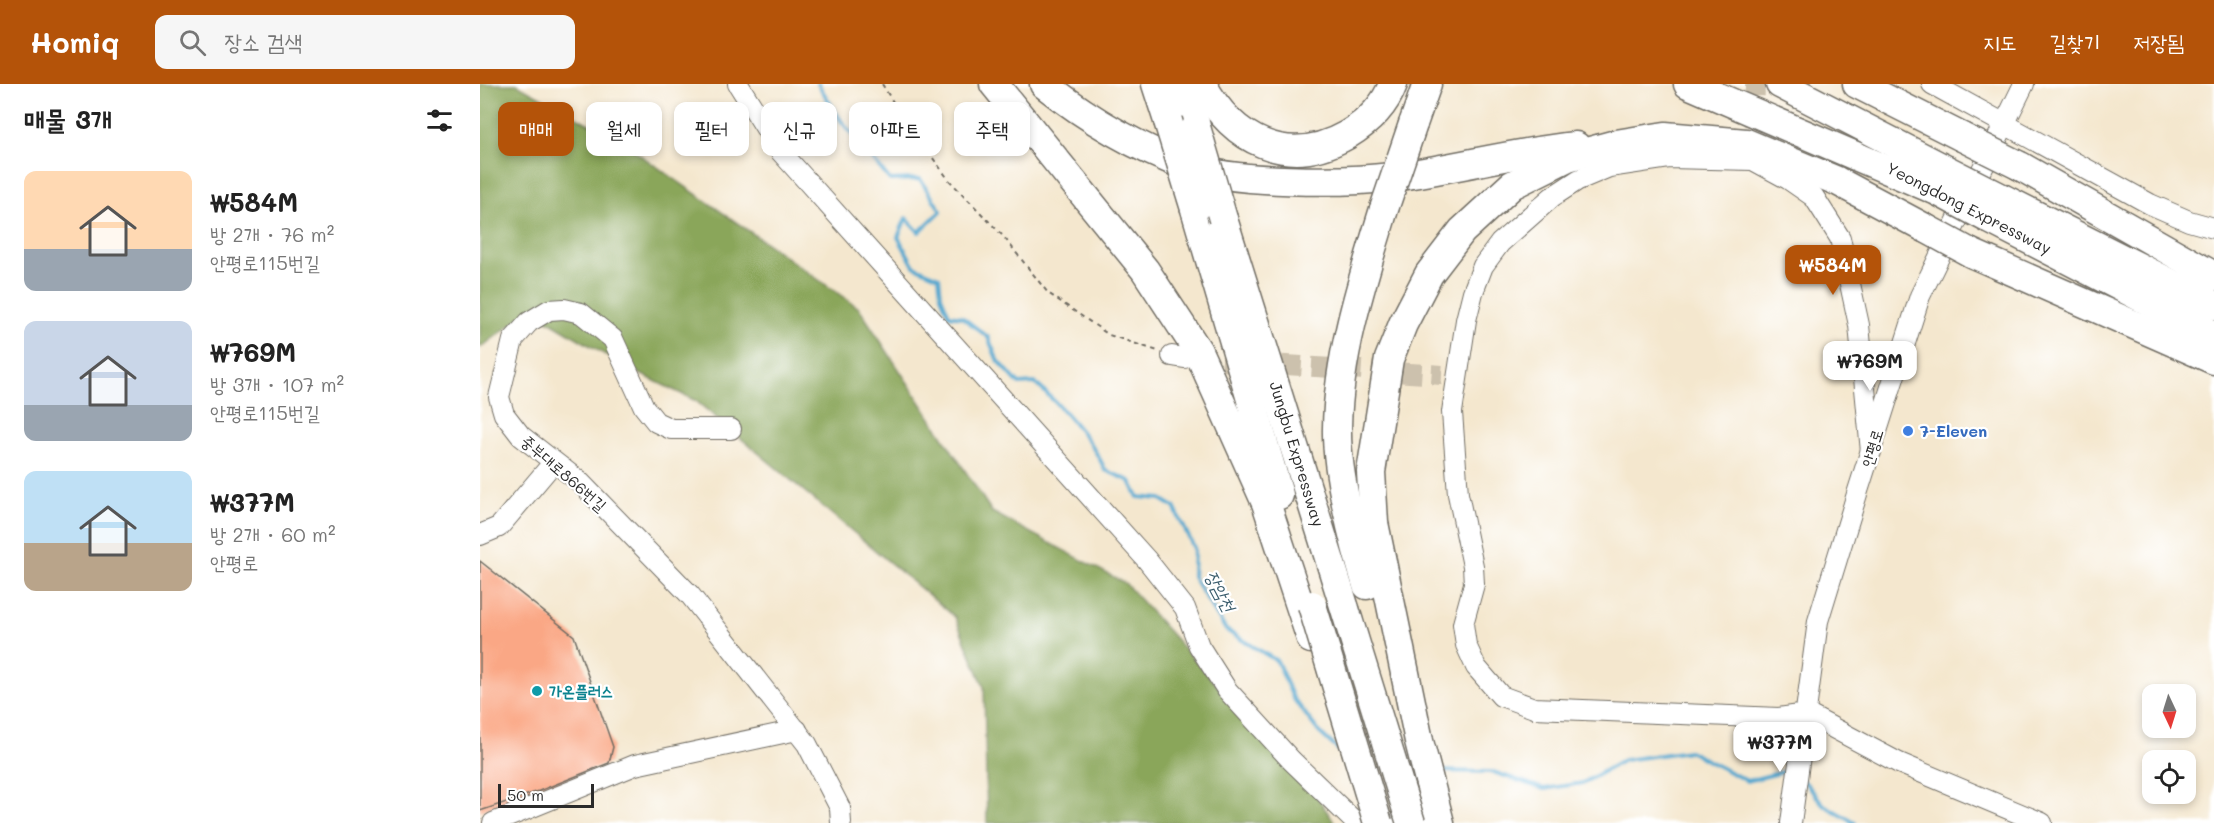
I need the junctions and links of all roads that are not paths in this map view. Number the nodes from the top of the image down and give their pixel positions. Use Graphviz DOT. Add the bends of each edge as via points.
graph roads {
  1 [pos="738,84"];
  2 [pos="994,84"];
  3 [pos="1044,84"];
  4 [pos="1156,84"];
  5 [pos="1184,84"];
  6 [pos="1202,84"];
  7 [pos="1392,84"];
  8 [pos="1427,84"];
  9 [pos="1688,84"];
  10 [pos="1724,84"];
  11 [pos="1780,84"];
  12 [pos="1818,84"];
  13 [pos="1857,84"];
  14 [pos="1867,84"];
  15 [pos="1932,84"];
  16 [pos="2024,84"];
  17 [pos="1902,107"];
  18 [pos="2007,123"];
  19 [pos="1635,141"];
  20 [pos="1941,180"];
  21 [pos="1998,209"];
  22 [pos="2214,228"];
  23 [pos="2214,276"];
  24 [pos="2214,305"];
  25 [pos="2214,335"];
  26 [pos="2214,360"];
  27 [pos="731,429"];
  28 [pos="1871,452"];
  29 [pos="553,463"];
  30 [pos="480,535"];
  31 [pos="1806,721"];
  32 [pos="797,730"];
  33 [pos="1419,741"];
  34 [pos="493,823"];
  35 [pos="841,823"];
  36 [pos="1365,823"];
  37 [pos="1378,823"];
  38 [pos="1411,823"];
  39 [pos="1434,823"];
  40 [pos="1440,823"];
  41 [pos="1791,823"];
  42 [pos="2042,823"];
  1 -- 39 [label="street" via="793,167 1147,560 1185,608 1199,646 1227,690 1291,760 1356,823"];
  2 -- 36 [label="highway" via="1145,270 1198,351 1266,503 1344,739"];
  3 -- 19 [label="highway" via="1081,114 1127,139 1190,168 1230,175 1335,180 1391,177 1546,149"];
  4 -- 37 [label="highway, Jungbu Expressway, bridge"];
  5 -- 38 [label="highway, Jungbu Expressway, bridge"];
  6 -- 7 [label="highway" via="1221,114 1243,134 1267,146 1302,150 1336,141 1355,130 1384,102"];
  8 -- 33 [label="highway, bridge" via="1356,301 1337,428 1342,475 1366,580"];
  9 -- 20 [label="highway"];
  10 -- 20 [label="highway, Yeongdong Expressway"];
  11 -- 20 [label="highway, Yeongdong Expressway"];
  12 -- 20 [label="highway"];
  13 -- 17 [label="highway"];
  14 -- 17 [label="highway"];
  15 -- 18 [label="street"];
  16 -- 18 [label="street, 안평로"];
  17 -- 23 [label="highway, bridge" via="2019,166"];
  18 -- 22 [label="street" via="2150,204"];
  18 -- 28 [label="street, 안평로" via="1920,296"];
  19 -- 26 [label="highway, bridge" via="1665,136 1746,143 1837,181 1971,253"];
  19 -- 33 [label="highway" via="1568,157 1512,185 1462,231 1429,274 1402,324 1389,360 1371,472 1374,523"];
  20 -- 21 [label="highway, Yeongdong Expressway, bridge"];
  21 -- 24 [label="highway, Yeongdong Expressway"];
  21 -- 25 [label="highway, Yeongdong Expressway"];
  27 -- 29 [label="street, 중부대로866번길" via="671,429 656,423 644,407 613,339 581,313 549,310 528,322 513,340 499,397 504,414 521,436"];
  28 -- 31 [label="street, 안평로" via="1818,621"];
  28 -- 31 [label="street" via="1858,325 1840,238 1814,197 1753,160 1669,158 1609,167 1552,197 1500,243 1483,266 1450,376 1452,451 1473,566 1474,584 1467,604 1465,634 1476,667 1501,696 1534,708"];
  29 -- 30 [label="street" via="499,526"];
  29 -- 32 [label="street, 중부대로866번길" via="580,482 690,595"];
  31 -- 41 [label="street, 안평로"];
  31 -- 42 [label="street"];
  32 -- 34 [label="street" via="635,765"];
  32 -- 35 [label="street, 중부대로866번길" via="840,808"];
  33 -- 40 [label="highway"];
}
